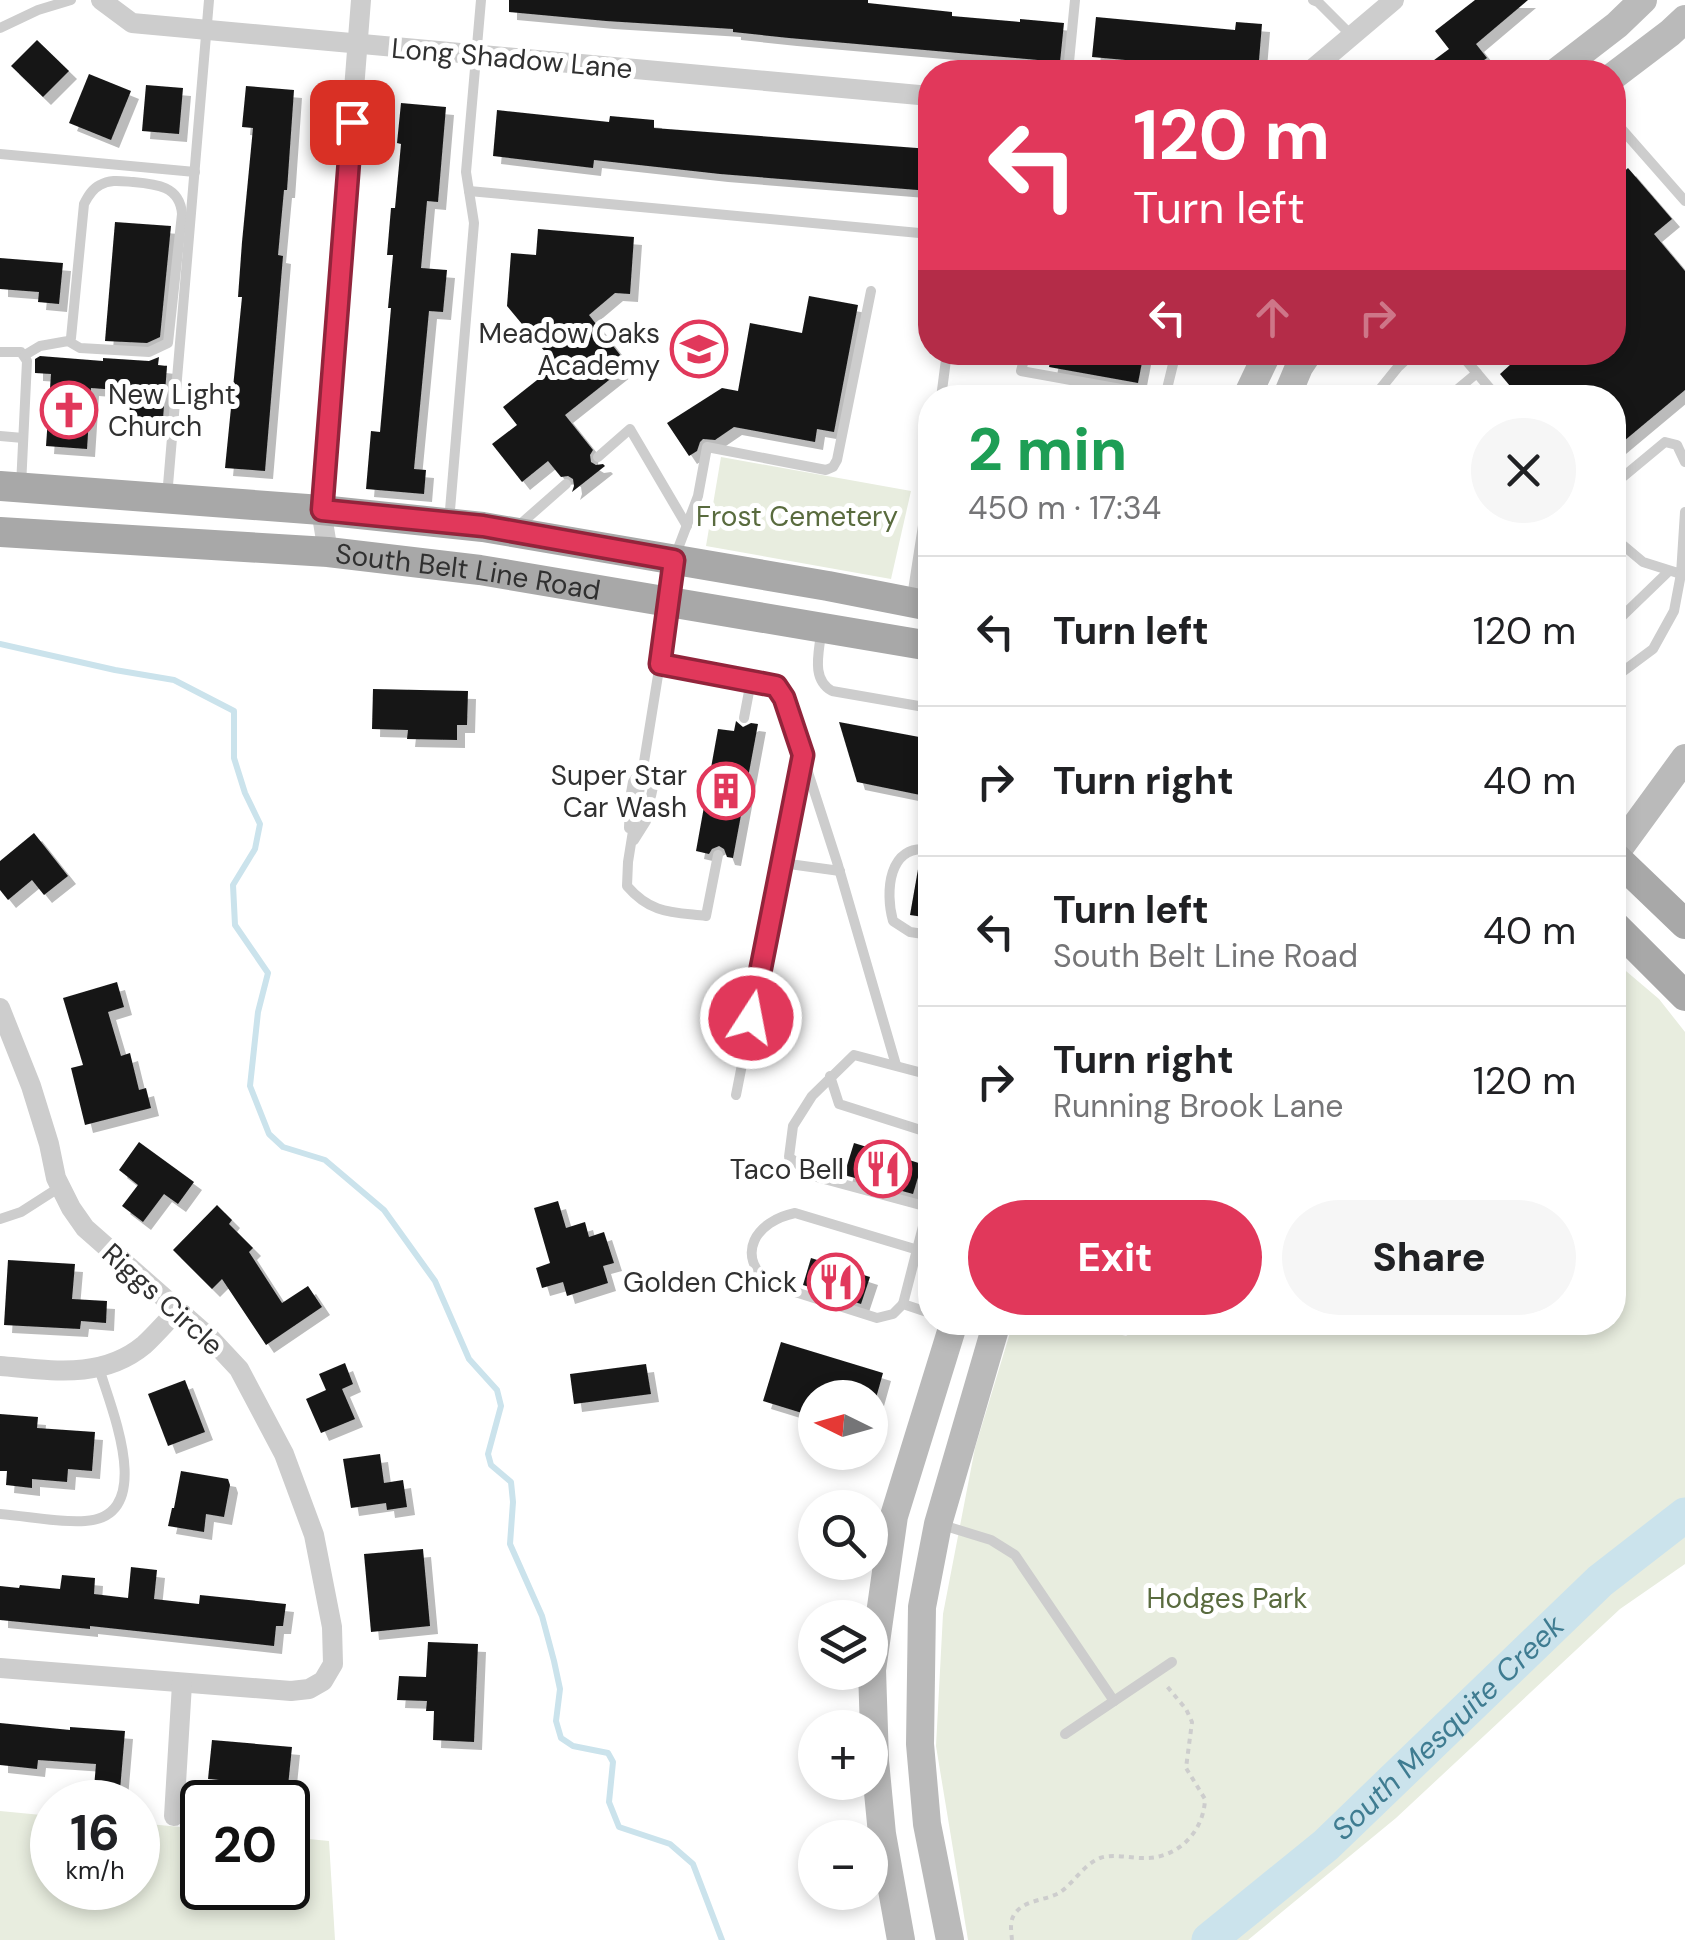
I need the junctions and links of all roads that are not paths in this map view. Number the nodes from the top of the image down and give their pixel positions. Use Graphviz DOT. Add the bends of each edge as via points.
graph roads {
  1 [pos="71,0"];
  2 [pos="101,0"];
  3 [pos="209,0"];
  4 [pos="362,0"];
  5 [pos="481,0"];
  6 [pos="1075,0"];
  7 [pos="1313,0"];
  8 [pos="1394,0"];
  9 [pos="1643,0"];
  10 [pos="1685,19"];
  11 [pos="0,28"];
  12 [pos="206,30"];
  13 [pos="1351,36"];
  14 [pos="358,44"];
  15 [pos="475,55"];
  16 [pos="1069,60"];
  17 [pos="1323,60"];
  18 [pos="1572,60"];
  19 [pos="1626,66"];
  20 [pos="918,95"];
  21 [pos="1626,134"];
  22 [pos="0,154"];
  23 [pos="194,172"];
  24 [pos="469,192"];
  25 [pos="1685,201"];
  26 [pos="918,233"];
  27 [pos="871,291"];
  28 [pos="68,341"];
  29 [pos="0,352"];
  30 [pos="25,355"];
  31 [pos="1023,365"];
  32 [pos="1400,365"];
  33 [pos="1470,365"];
  34 [pos="1477,373"];
  35 [pos="1099,385"];
  36 [pos="1384,385"];
  37 [pos="1463,385"];
  38 [pos="1487,385"];
  39 [pos="0,436"];
  40 [pos="23,438"];
  41 [pos="598,457"];
  42 [pos="1685,462"];
  43 [pos="1626,474"];
  44 [pos="566,484"];
  45 [pos="10,487"];
  46 [pos="167,498"];
  47 [pos="322,510"];
  48 [pos="1685,512"];
  49 [pos="448,523"];
  50 [pos="686,526"];
  51 [pos="512,532"];
  52 [pos="9,533"];
  53 [pos="1626,549"];
  54 [pos="328,552"];
  55 [pos="674,560"];
  56 [pos="1679,573"];
  57 [pos="667,601"];
  58 [pos="918,605"];
  59 [pos="918,607"];
  60 [pos="1626,615"];
  61 [pos="822,622"];
  62 [pos="918,643"];
  63 [pos="660,664"];
  64 [pos="1626,669"];
  65 [pos="752,681"];
  66 [pos="918,706"];
  67 [pos="744,718"];
  68 [pos="803,755"];
  69 [pos="1685,758"];
  70 [pos="643,768"];
  71 [pos="639,800"];
  72 [pos="1626,838"];
  73 [pos="630,845"];
  74 [pos="918,848"];
  75 [pos="718,855"];
  76 [pos="782,863"];
  77 [pos="1626,868"];
  78 [pos="840,871"];
  79 [pos="1685,924"];
  80 [pos="918,934"];
  81 [pos="1626,937"];
  82 [pos="1685,996"];
  83 [pos="0,1008"];
  84 [pos="896,1065"];
  85 [pos="918,1071"];
  86 [pos="830,1076"];
  87 [pos="736,1095"];
  88 [pos="918,1129"];
  89 [pos="60,1186"];
  90 [pos="918,1201"];
  91 [pos="0,1219"];
  92 [pos="918,1250"];
  93 [pos="903,1304"];
  94 [pos="918,1308"];
  95 [pos="177,1311"];
  96 [pos="950,1335"];
  97 [pos="994,1335"];
  98 [pos="0,1366"];
  99 [pos="99,1368"];
  100 [pos="0,1514"];
  101 [pos="894,1516"];
  102 [pos="938,1524"];
  103 [pos="1172,1662"];
  104 [pos="0,1668"];
  105 [pos="182,1684"];
  106 [pos="1114,1701"];
  107 [pos="1064,1734"];
  108 [pos="174,1816"];
  109 [pos="901,1940"];
  110 [pos="950,1940"];
  1 -- 11 [label="lane"];
  2 -- 12 [label="street, Long Shadow Lane" via="132,23"];
  3 -- 12 [label="lane"];
  4 -- 14 [label="street"];
  5 -- 15 [label="lane"];
  6 -- 16 [label="lane"];
  7 -- 13 [label="lane"];
  8 -- 13 [label="street"];
  9 -- 18 [label="main road"];
  10 -- 19 [label="main road"];
  12 -- 14 [label="street, Long Shadow Lane"];
  12 -- 23 [label="lane"];
  13 -- 17 [label="street"];
  14 -- 15 [label="street, Long Shadow Lane"];
  14 -- 47 [label="street"];
  15 -- 20 [label="street, Long Shadow Lane"];
  15 -- 24 [label="lane"];
  21 -- 25 [label="lane"];
  22 -- 23 [label="lane"];
  23 -- 46 [label="lane"];
  24 -- 26 [label="lane"];
  24 -- 49 [label="lane" via="474,222"];
  27 -- 50 [label="lane" via="833,467 707,446"];
  28 -- 28 [label="lane" via="88,195 116,181 168,188 178,196 182,214 168,343 136,352"];
  28 -- 30 [label="lane"];
  29 -- 30 [label="lane"];
  30 -- 40 [label="lane"];
  31 -- 35 [label="lane" via="1022,371"];
  32 -- 36 [label="lane"];
  33 -- 34 [label="lane"];
  34 -- 37 [label="lane"];
  34 -- 38 [label="lane"];
  39 -- 40 [label="lane"];
  40 -- 45 [label="lane"];
  41 -- 50 [label="lane" via="630,429"];
  42 -- 43 [label="lane" via="1677,445 1665,442"];
  44 -- 51 [label="lane"];
  45 -- 46 [label="main road, South Belt Line Road"];
  45 -- 52 [label="main road"];
  46 -- 47 [label="main road, South Belt Line Road"];
  47 -- 49 [label="main road, South Belt Line Road"];
  47 -- 54 [label="street"];
  48 -- 56 [label="lane"];
  49 -- 51 [label="main road, South Belt Line Road"];
  50 -- 55 [label="lane"];
  51 -- 55 [label="main road, South Belt Line Road"];
  52 -- 54 [label="main road, South Belt Line Road"];
  53 -- 56 [label="lane"];
  54 -- 57 [label="main road, South Belt Line Road"];
  55 -- 57 [label="lane"];
  55 -- 58 [label="main road, South Belt Line Road"];
  56 -- 60 [label="lane"];
  56 -- 64 [label="lane" via="1674,610 1654,649"];
  57 -- 61 [label="main road, South Belt Line Road"];
  57 -- 63 [label="lane"];
  59 -- 61 [label="main road" via="892,628"];
  61 -- 62 [label="main road"];
  61 -- 66 [label="lane" via="818,670 824,686"];
  63 -- 65 [label="lane"];
  63 -- 70 [label="lane"];
  65 -- 67 [label="lane"];
  65 -- 68 [label="lane" via="776,686"];
  68 -- 76 [label="lane"];
  68 -- 78 [label="lane"];
  69 -- 72 [label="main road"];
  70 -- 71 [label="lane" via="633,782"];
  70 -- 71 [label="lane" via="652,787"];
  71 -- 73 [label="lane"];
  71 -- 73 [label="lane" via="646,821"];
  73 -- 75 [label="lane" via="627,886 640,901 706,916"];
  74 -- 80 [label="lane" via="892,871 888,905 893,921"];
  76 -- 78 [label="lane"];
  76 -- 87 [label="lane"];
  77 -- 79 [label="main road"];
  78 -- 84 [label="lane"];
  81 -- 82 [label="main road"];
  83 -- 89 [label="street, Riggs Circle"];
  84 -- 85 [label="lane"];
  84 -- 86 [label="lane" via="854,1055"];
  86 -- 88 [label="lane" via="839,1104"];
  86 -- 90 [label="lane" via="793,1126 790,1157 812,1176"];
  89 -- 91 [label="lane"];
  89 -- 95 [label="street, Riggs Circle" via="85,1228"];
  92 -- 93 [label="lane"];
  92 -- 93 [label="lane" via="795,1214 765,1224 756,1239 751,1258 770,1284 877,1318"];
  93 -- 94 [label="lane"];
  95 -- 99 [label="street" via="142,1347"];
  95 -- 105 [label="street, Riggs Circle" via="239,1369 284,1454 314,1535 333,1664 310,1689"];
  96 -- 101 [label="main road"];
  97 -- 102 [label="main road"];
  98 -- 99 [label="street"];
  99 -- 100 [label="lane" via="126,1459 113,1510 87,1521"];
  101 -- 102 [label="main road"];
  101 -- 109 [label="main road" via="872,1670 882,1834"];
  102 -- 106 [label="lane" via="1015,1555"];
  102 -- 110 [label="main road" via="922,1607 920,1744 927,1824"];
  103 -- 106 [label="lane"];
  104 -- 105 [label="street, Riggs Circle"];
  105 -- 108 [label="street"];
  106 -- 107 [label="lane"];
}
